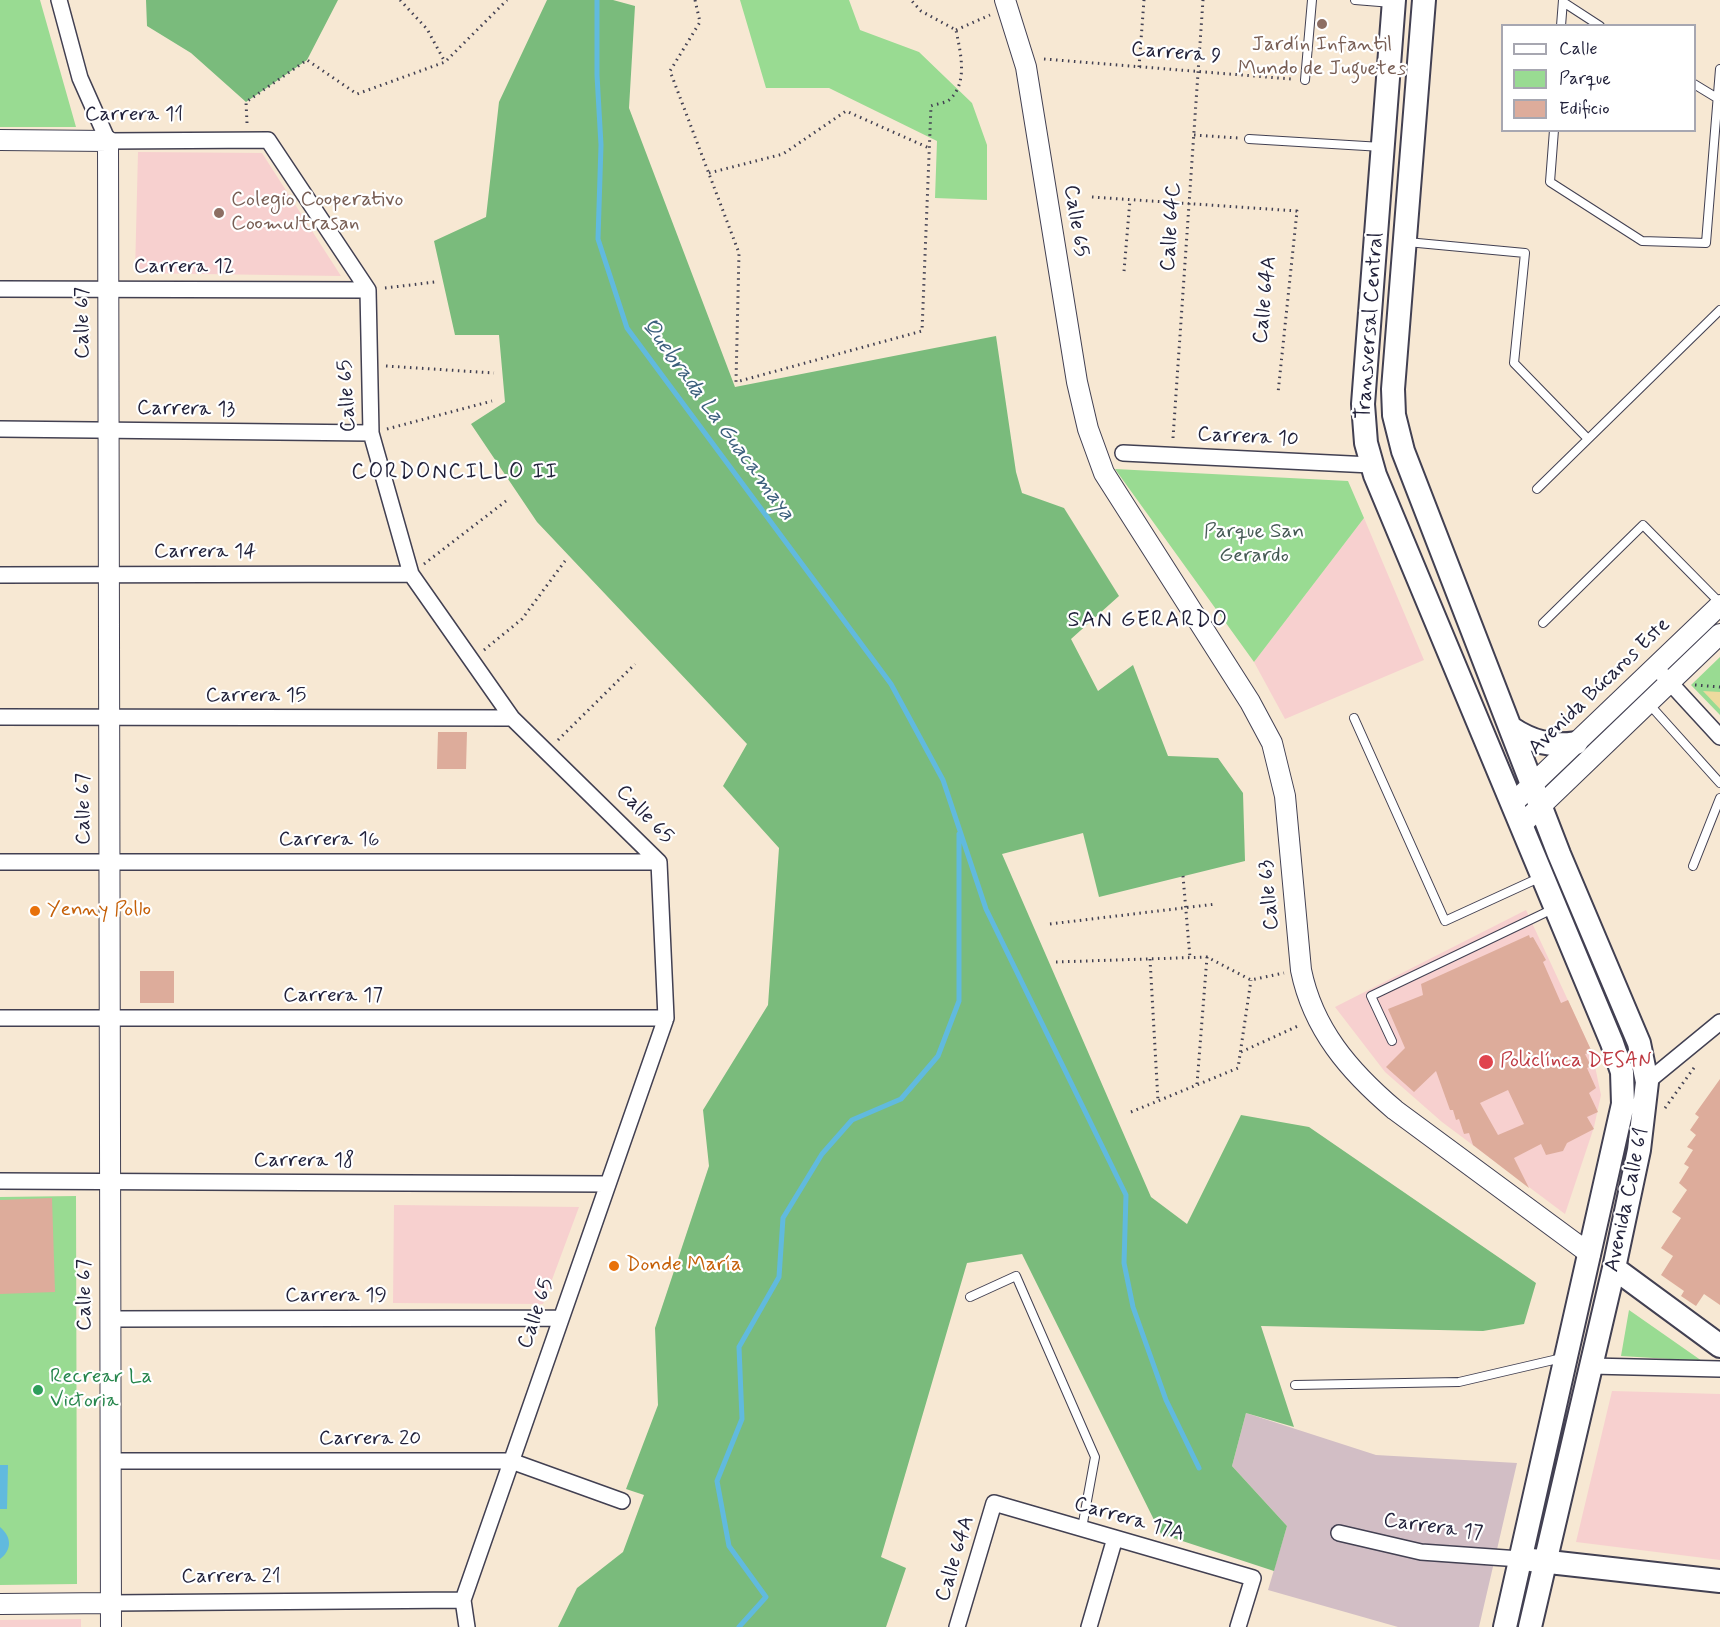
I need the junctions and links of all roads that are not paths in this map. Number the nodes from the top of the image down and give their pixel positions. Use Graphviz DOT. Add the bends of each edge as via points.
graph roads {
  1 [pos="59,0"];
  2 [pos="1312,0"];
  3 [pos="1355,0"];
  4 [pos="1424,0"];
  5 [pos="1563,1"];
  6 [pos="1394,2"];
  7 [pos="1006,4"];
  8 [pos="1561,24"];
  9 [pos="1597,24"];
  10 [pos="1720,69"];
  11 [pos="1305,80"];
  12 [pos="1696,85"];
  13 [pos="1718,98"];
  14 [pos="1554,132"];
  15 [pos="1249,139"];
  16 [pos="0,140"];
  17 [pos="108,141"];
  18 [pos="1383,147"];
  19 [pos="1404,242"];
  20 [pos="0,289"];
  21 [pos="108,289"];
  22 [pos="368,290"];
  23 [pos="1720,309"];
  24 [pos="0,429"];
  25 [pos="108,430"];
  26 [pos="371,433"];
  27 [pos="1588,439"];
  28 [pos="1095,451"];
  29 [pos="1123,453"];
  30 [pos="1371,465"];
  31 [pos="1537,489"];
  32 [pos="109,574"];
  33 [pos="411,574"];
  34 [pos="0,575"];
  35 [pos="1720,604"];
  36 [pos="1543,623"];
  37 [pos="1720,634"];
  38 [pos="1655,667"];
  39 [pos="1670,682"];
  40 [pos="1648,703"];
  41 [pos="0,717"];
  42 [pos="109,718"];
  43 [pos="512,718"];
  44 [pos="1354,718"];
  45 [pos="1511,728"];
  46 [pos="1720,737"];
  47 [pos="1576,743"];
  48 [pos="1720,783"];
  49 [pos="1533,785"];
  50 [pos="1720,798"];
  51 [pos="1541,806"];
  52 [pos="1517,814"];
  53 [pos="0,862"];
  54 [pos="109,862"];
  55 [pos="659,862"];
  56 [pos="1693,866"];
  57 [pos="1543,876"];
  58 [pos="1556,908"];
  59 [pos="0,1018"];
  60 [pos="109,1018"];
  61 [pos="666,1018"];
  62 [pos="1720,1022"];
  63 [pos="1392,1041"];
  64 [pos="1647,1082"];
  65 [pos="0,1181"];
  66 [pos="110,1182"];
  67 [pos="608,1184"];
  68 [pos="1590,1254"];
  69 [pos="1614,1268"];
  70 [pos="970,1297"];
  71 [pos="561,1318"];
  72 [pos="110,1319"];
  73 [pos="1720,1346"];
  74 [pos="1567,1357"];
  75 [pos="1591,1366"];
  76 [pos="1720,1369"];
  77 [pos="1295,1384"];
  78 [pos="110,1461"];
  79 [pos="511,1461"];
  80 [pos="622,1501"];
  81 [pos="994,1503"];
  82 [pos="1082,1528"];
  83 [pos="1340,1533"];
  84 [pos="1115,1538"];
  85 [pos="1521,1559"];
  86 [pos="1545,1560"];
  87 [pos="1720,1581"];
  88 [pos="463,1600"];
  89 [pos="111,1603"];
  90 [pos="0,1604"];
  91 [pos="111,1627"];
  92 [pos="466,1627"];
  93 [pos="957,1627"];
  94 [pos="1089,1627"];
  95 [pos="1238,1627"];
  96 [pos="1505,1627"];
  97 [pos="1530,1627"];
  1 -- 17 [label="street, Calle 67" via="80,78"];
  2 -- 11 [label="lane"];
  3 -- 6 [label="lane"];
  4 -- 19 [label="main road, Transversal Central"];
  5 -- 8 [label="lane"];
  5 -- 9 [label="lane"];
  6 -- 18 [label="main road, Transversal Central"];
  7 -- 28 [label="street, Calle 65" via="1026,67 1077,382"];
  10 -- 13 [label="lane"];
  12 -- 13 [label="lane"];
  13 -- 14 [label="lane" via="1706,243 1642,241 1550,182"];
  15 -- 18 [label="lane"];
  16 -- 17 [label="street, Carrera 11"];
  17 -- 21 [label="street, Calle 67"];
  17 -- 22 [label="street, Carrera 11" via="268,140"];
  18 -- 30 [label="main road, Transversal Central" via="1364,404"];
  19 -- 27 [label="lane" via="1525,253 1514,363"];
  19 -- 45 [label="main road, Transversal Central" via="1394,415 1403,451"];
  20 -- 21 [label="street, Carrera 12"];
  21 -- 22 [label="street, Carrera 12"];
  21 -- 25 [label="street, Calle 67"];
  22 -- 26 [label="street, Calle 65"];
  23 -- 27 [label="lane"];
  24 -- 25 [label="street, Carrera 13"];
  25 -- 26 [label="street, Carrera 13"];
  25 -- 32 [label="street, Calle 67"];
  26 -- 33 [label="street, Calle 65"];
  27 -- 31 [label="lane"];
  28 -- 68 [label="street, Calle 63" via="1129,515 1250,702 1272,743 1285,796 1301,970 1316,1018 1346,1062 1386,1102"];
  29 -- 30 [label="street, Carrera 10"];
  30 -- 52 [label="main road, Transversal Central"];
  32 -- 33 [label="street, Carrera 14"];
  32 -- 34 [label="street, Carrera 14"];
  32 -- 42 [label="street, Calle 67"];
  33 -- 43 [label="street, Calle 65"];
  35 -- 36 [label="lane" via="1643,525"];
  35 -- 38 [label="street, Avenida Búcaros Este"];
  37 -- 39 [label="street"];
  38 -- 39 [label="street"];
  38 -- 47 [label="street, Avenida Búcaros Este"];
  39 -- 40 [label="street"];
  39 -- 46 [label="street"];
  40 -- 48 [label="lane"];
  40 -- 51 [label="street"];
  41 -- 42 [label="street, Carrera 15"];
  42 -- 43 [label="street, Carrera 15"];
  42 -- 54 [label="street, Calle 67"];
  43 -- 55 [label="street, Calle 65"];
  44 -- 57 [label="lane" via="1445,921"];
  45 -- 47 [label="main road" via="1538,742"];
  45 -- 49 [label="main road, Transversal Central"];
  47 -- 49 [label="street, Avenida Búcaros Este"];
  49 -- 51 [label="main road, Avenida Calle 61"];
  49 -- 52 [label="street, Avenida Búcaros Este"];
  50 -- 56 [label="lane"];
  51 -- 52 [label="street"];
  51 -- 64 [label="main road, Avenida Calle 61" via="1639,1043"];
  52 -- 57 [label="main road, Avenida Calle 61"];
  53 -- 54 [label="street, Carrera 16"];
  54 -- 55 [label="street, Carrera 16"];
  54 -- 60 [label="street, Calle 67"];
  55 -- 61 [label="street, Calle 65"];
  57 -- 58 [label="main road, Avenida Calle 61"];
  58 -- 63 [label="lane" via="1371,996"];
  58 -- 68 [label="main road, Avenida Calle 61" via="1612,1043 1622,1079 1623,1104"];
  59 -- 60 [label="street, Carrera 17"];
  60 -- 61 [label="street, Carrera 17"];
  60 -- 66 [label="street, Calle 67"];
  61 -- 67 [label="street, Calle 65"];
  62 -- 64 [label="street"];
  64 -- 69 [label="main road, Avenida Calle 61" via="1639,1150"];
  65 -- 66 [label="street, Carrera 18"];
  66 -- 67 [label="street, Carrera 18"];
  66 -- 72 [label="street, Calle 67"];
  67 -- 71 [label="street, Calle 65"];
  68 -- 74 [label="main road, Avenida Calle 61"];
  69 -- 73 [label="main road"];
  69 -- 75 [label="main road, Avenida Calle 61"];
  70 -- 82 [label="lane" via="1016,1276 1095,1457"];
  71 -- 72 [label="street, Carrera 19"];
  71 -- 79 [label="street, Calle 65"];
  72 -- 78 [label="street, Calle 67"];
  74 -- 77 [label="lane" via="1459,1382"];
  74 -- 85 [label="main road, Avenida Calle 61"];
  75 -- 76 [label="street"];
  75 -- 86 [label="main road, Avenida Calle 61"];
  78 -- 79 [label="street, Carrera 20"];
  78 -- 89 [label="street, Calle 67"];
  79 -- 80 [label="street, Carrera 20"];
  79 -- 88 [label="street, Calle 65"];
  81 -- 82 [label="street, Carrera 17A"];
  81 -- 93 [label="street, Calle 64A"];
  82 -- 84 [label="street, Carrera 17A"];
  83 -- 85 [label="street, Carrera 17" via="1421,1552"];
  84 -- 94 [label="street"];
  84 -- 95 [label="street, Carrera 17A" via="1253,1578"];
  85 -- 86 [label="main road"];
  85 -- 96 [label="main road, Avenida Calle 61"];
  86 -- 87 [label="main road"];
  86 -- 97 [label="main road, Avenida Calle 61"];
  88 -- 89 [label="street, Carrera 21"];
  88 -- 92 [label="street, Calle 65"];
  89 -- 90 [label="street, Carrera 21"];
  89 -- 91 [label="street, Calle 67"];
}
